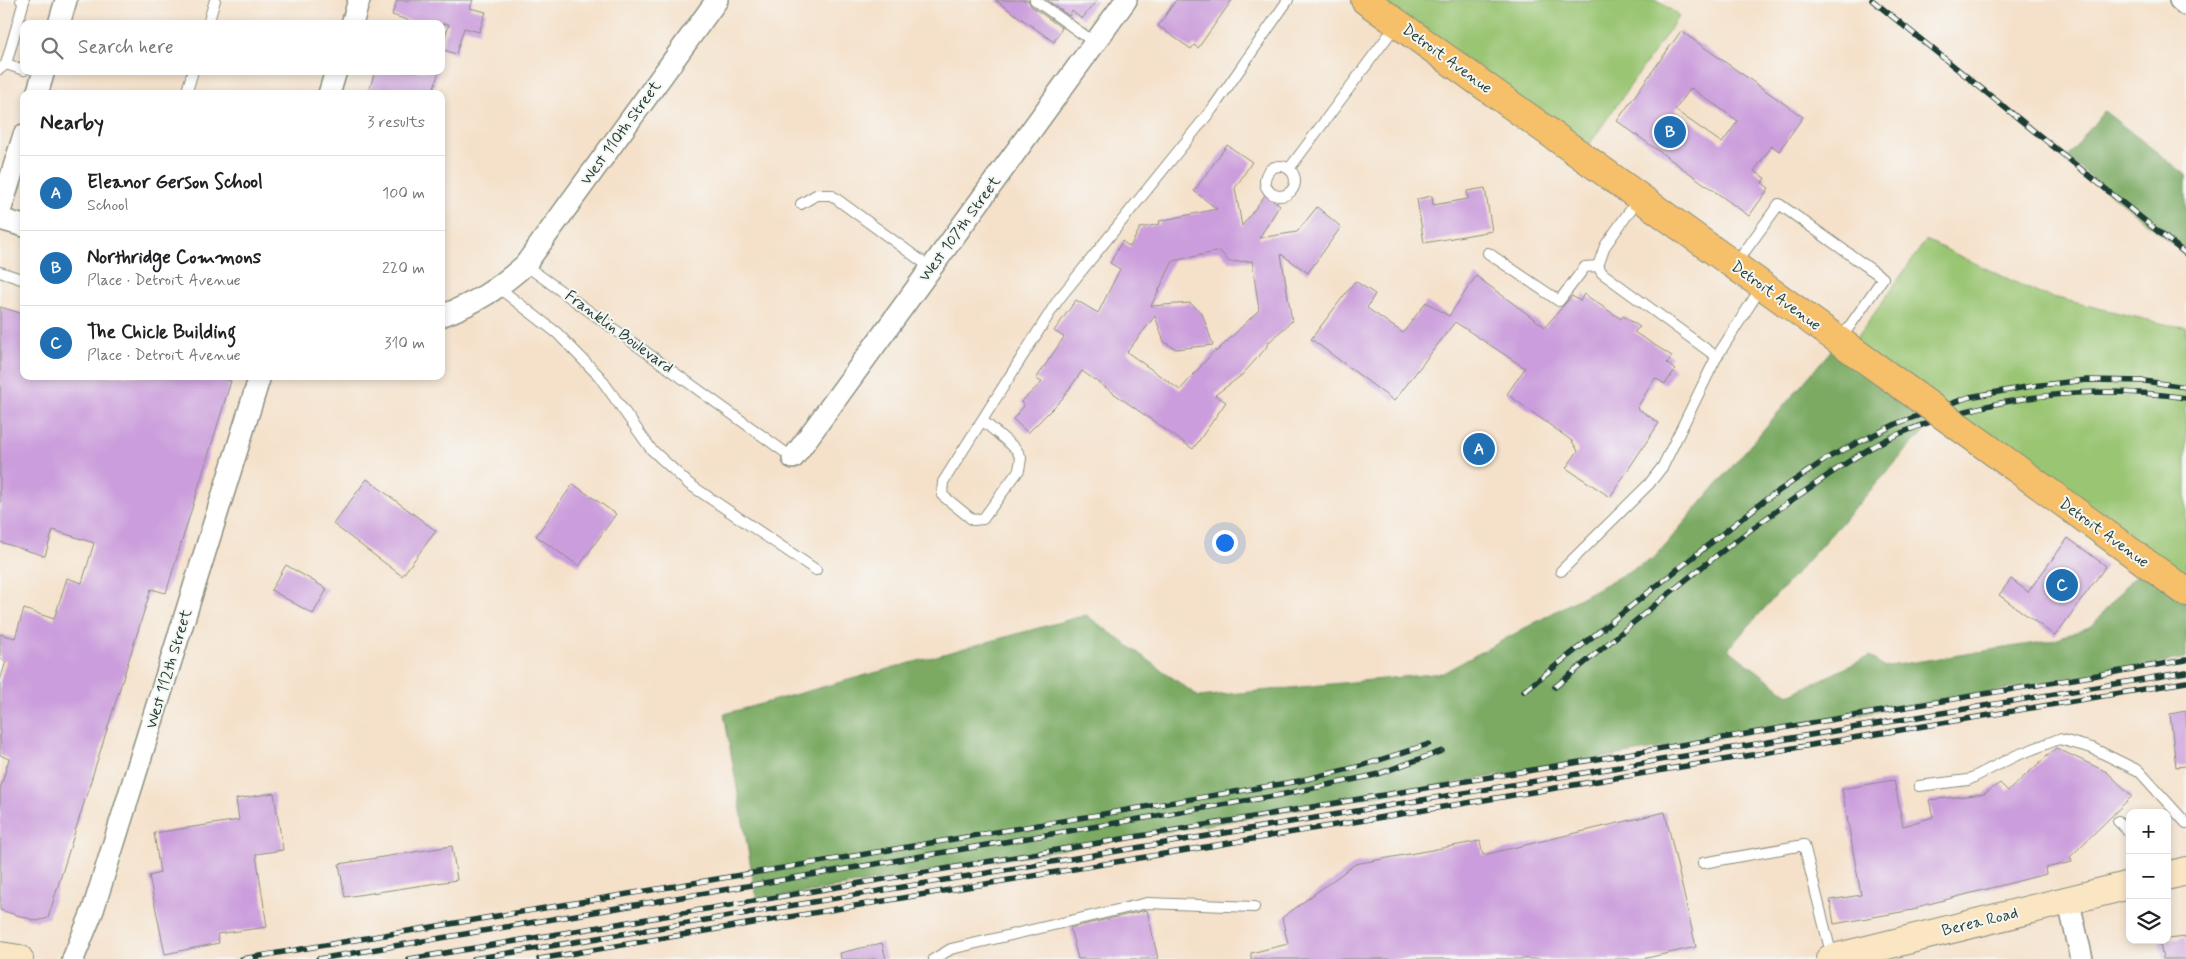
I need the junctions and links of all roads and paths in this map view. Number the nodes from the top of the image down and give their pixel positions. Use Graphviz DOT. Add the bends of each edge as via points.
graph roads {
  1 [pos="21,0"];
  2 [pos="66,0"];
  3 [pos="215,0"];
  4 [pos="359,0"];
  5 [pos="717,0"];
  6 [pos="1035,0"];
  7 [pos="1126,0"];
  8 [pos="1288,0"];
  9 [pos="1365,0"];
  10 [pos="2180,0"];
  11 [pos="2186,5"];
  12 [pos="60,20"];
  13 [pos="209,20"];
  14 [pos="353,20"];
  15 [pos="1398,24"];
  16 [pos="1095,43"];
  17 [pos="3,67"];
  18 [pos="20,72"];
  19 [pos="192,75"];
  20 [pos="335,75"];
  21 [pos="187,90"];
  22 [pos="330,90"];
  23 [pos="20,148"];
  24 [pos="1289,169"];
  25 [pos="1640,197"];
  26 [pos="801,204"];
  27 [pos="0,211"];
  28 [pos="0,218"];
  29 [pos="20,225"];
  30 [pos="1488,253"];
  31 [pos="525,265"];
  32 [pos="1598,266"];
  33 [pos="1735,266"];
  34 [pos="931,268"];
  35 [pos="0,272"];
  36 [pos="20,279"];
  37 [pos="1762,285"];
  38 [pos="499,288"];
  39 [pos="445,315"];
  40 [pos="1839,341"];
  41 [pos="1717,357"];
  42 [pos="259,380"];
  43 [pos="983,421"];
  44 [pos="793,458"];
  45 [pos="816,570"];
  46 [pos="1562,571"];
  47 [pos="2186,592"];
  48 [pos="1919,786"];
  49 [pos="2118,821"];
  50 [pos="2186,823"];
  51 [pos="2126,829"];
  52 [pos="1703,863"];
  53 [pos="2126,886"];
  54 [pos="2068,900"];
  55 [pos="1254,907"];
  56 [pos="0,956"];
  57 [pos="19,959"];
  58 [pos="73,959"];
  59 [pos="934,959"];
  60 [pos="1831,959"];
  61 [pos="2082,959"];
  1 -- 17 [label="lane" via="24,1"];
  2 -- 12 [label="street"];
  3 -- 13 [label="lane"];
  4 -- 14 [label="street"];
  5 -- 31 [label="street, West 110th Street"];
  6 -- 16 [label="lane"];
  7 -- 16 [label="street, West 107th Street"];
  8 -- 43 [label="lane" via="1213,108 1058,300 1016,363"];
  9 -- 15 [label="main road, Detroit Avenue"];
  10 -- 11 [label="street"];
  15 -- 24 [label="lane"];
  15 -- 25 [label="main road, Detroit Avenue"];
  16 -- 34 [label="street, West 107th Street"];
  17 -- 18 [label="lane"];
  19 -- 21 [label="lane"];
  20 -- 22 [label="street"];
  23 -- 27 [label="street"];
  25 -- 32 [label="lane" via="1605,246"];
  25 -- 33 [label="main road, Detroit Avenue"];
  26 -- 34 [label="lane" via="816,195 831,195"];
  28 -- 29 [label="street"];
  30 -- 32 [label="lane" via="1559,301 1586,267"];
  31 -- 38 [label="street"];
  31 -- 44 [label="lane, Franklin Boulevard"];
  32 -- 41 [label="lane" via="1602,273"];
  33 -- 37 [label="main road, Detroit Avenue"];
  33 -- 40 [label="lane" via="1780,204 1883,278"];
  34 -- 44 [label="street, West 107th Street"];
  35 -- 36 [label="lane"];
  37 -- 40 [label="main road, Detroit Avenue"];
  37 -- 41 [label="lane"];
  38 -- 39 [label="street" via="471,305"];
  38 -- 45 [label="lane" via="557,333 599,376 651,449 689,484"];
  40 -- 47 [label="main road, Detroit Avenue, bridge"];
  41 -- 46 [label="lane" via="1663,466"];
  42 -- 58 [label="street, West 112th Street" via="93,910"];
  43 -- 43 [label="lane" via="943,482 942,495 973,520 983,519 1019,470 1021,458 1016,449"];
  48 -- 50 [label="lane" via="1968,780 2015,756 2059,739 2092,748 2139,771"];
  49 -- 51 [label="lane"];
  52 -- 60 [label="lane" via="1804,845"];
  53 -- 54 [label="main road, Berea Road"];
  54 -- 60 [label="main road, Berea Road"];
  54 -- 61 [label="street"];
  55 -- 59 [label="lane" via="1146,903 951,949"];
  56 -- 57 [label="main road"];
}
